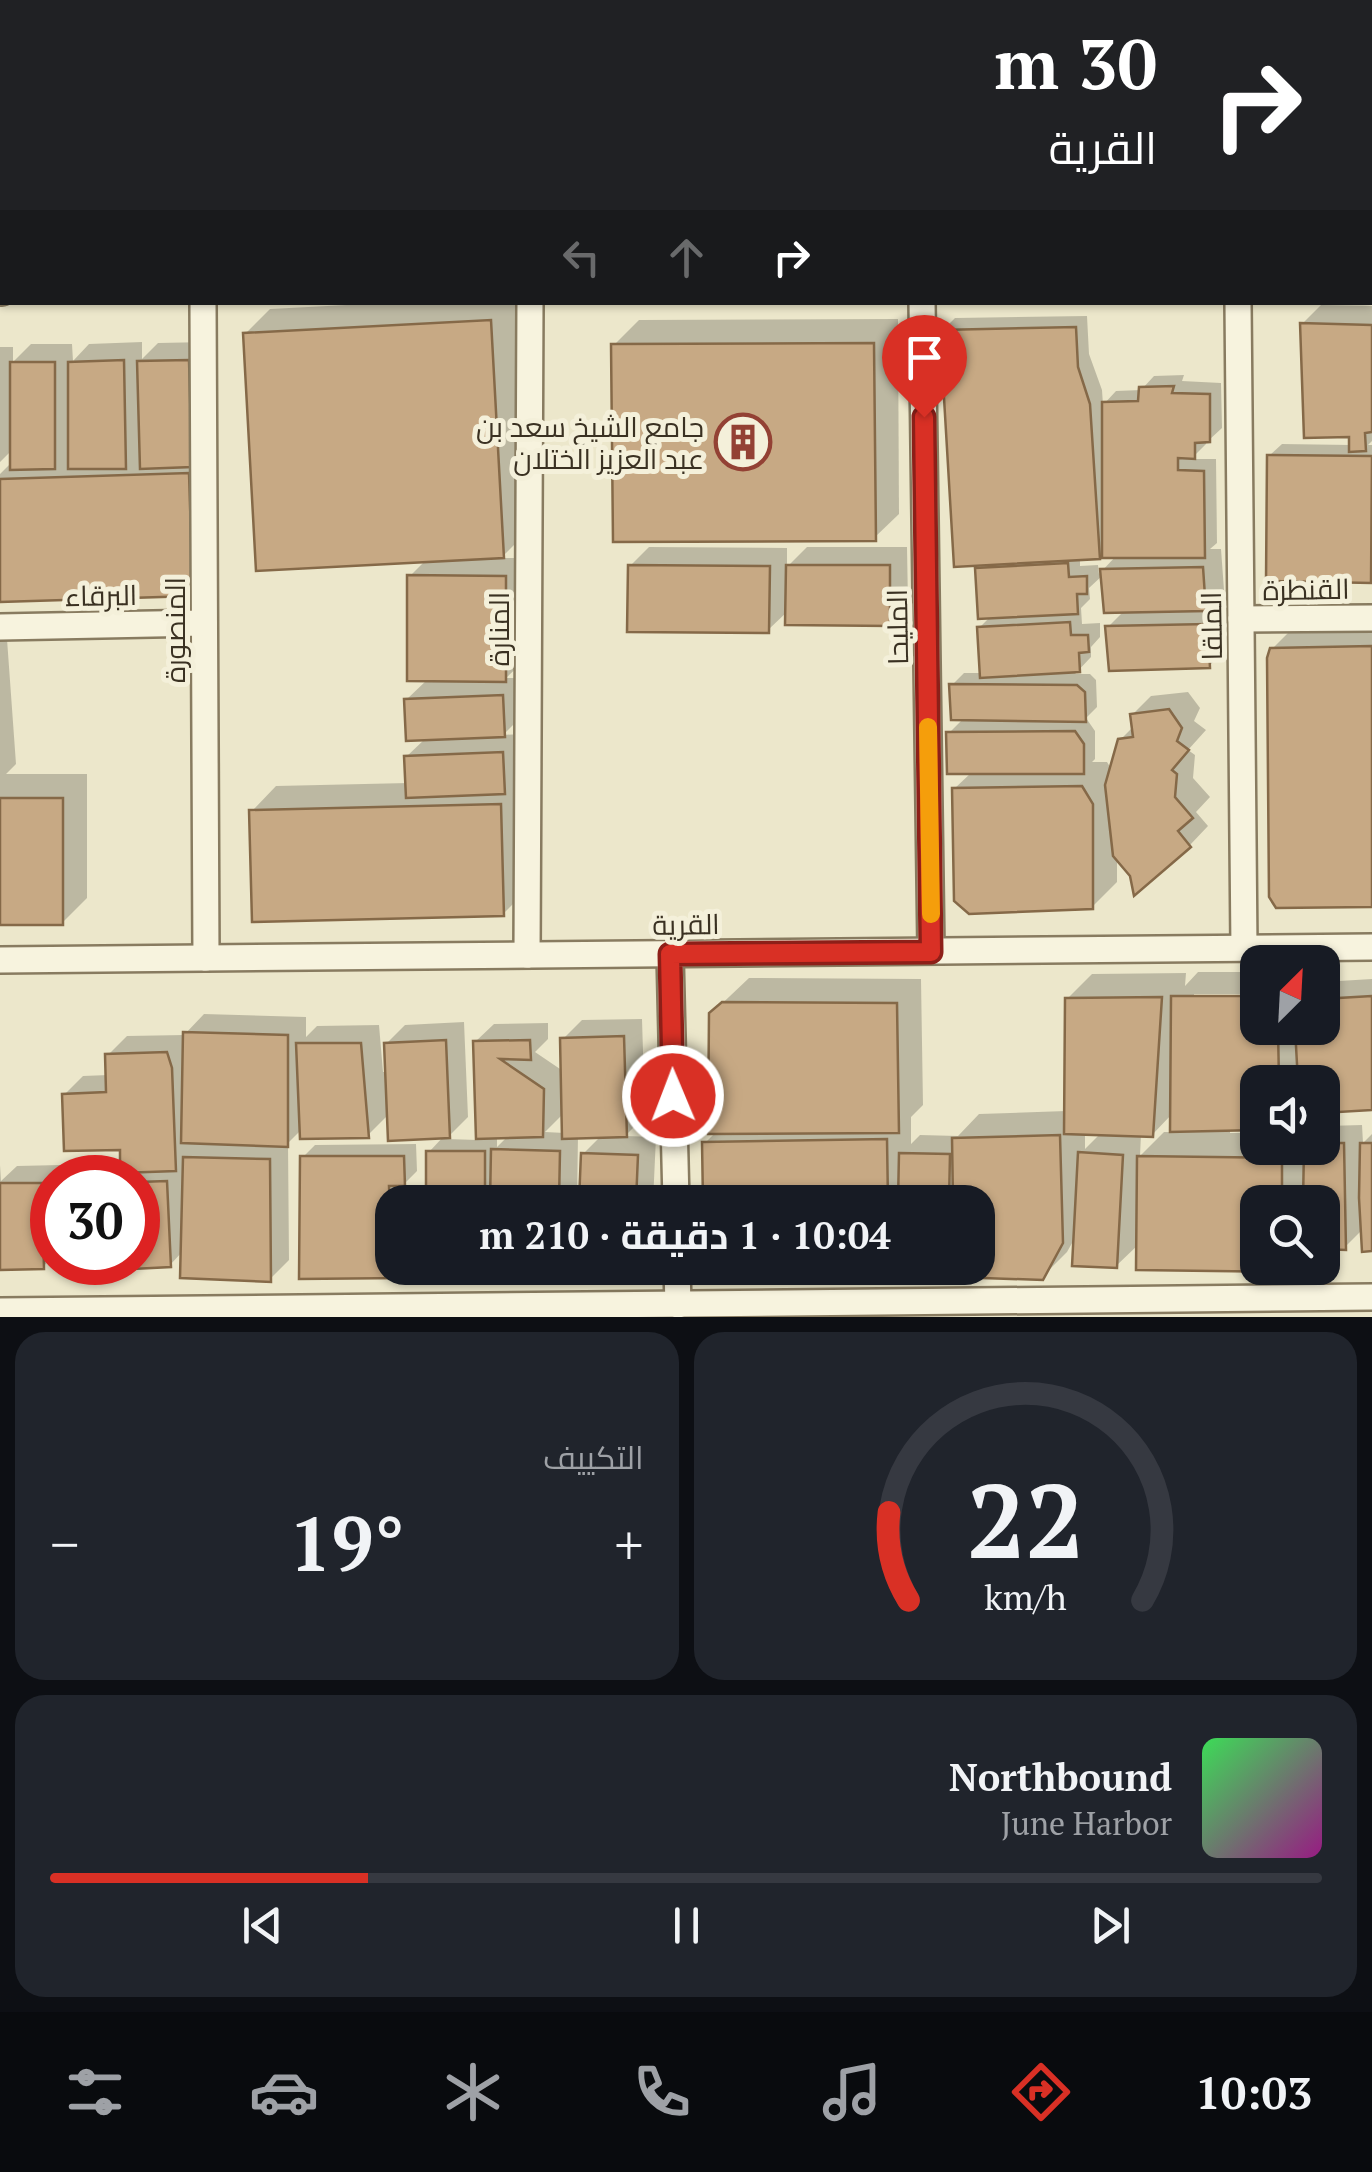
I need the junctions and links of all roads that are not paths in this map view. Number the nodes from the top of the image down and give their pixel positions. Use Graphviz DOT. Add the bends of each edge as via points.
graph roads {
  1 [pos="203,305"];
  2 [pos="530,305"];
  3 [pos="922,305"];
  4 [pos="1238,305"];
  5 [pos="1372,618"];
  6 [pos="1241,619"];
  7 [pos="204,623"];
  8 [pos="0,627"];
  9 [pos="1244,945"];
  10 [pos="1340,947"];
  11 [pos="1372,947"];
  12 [pos="1240,948"];
  13 [pos="931,952"];
  14 [pos="670,954"];
  15 [pos="527,955"];
  16 [pos="206,958"];
  17 [pos="0,960"];
  18 [pos="676,1185"];
  19 [pos="677,1285"];
  20 [pos="1372,1298"];
  21 [pos="678,1304"];
  22 [pos="0,1311"];
  23 [pos="402,1312"];
  24 [pos="136,1313"];
  1 -- 7 [label="street, المنصورة"];
  2 -- 15 [label="street, المنارة"];
  3 -- 13 [label="street, المليحا"];
  4 -- 6 [label="street, الملقا"];
  5 -- 6 [label="street, القنطرة"];
  6 -- 9 [label="street, الملقا"];
  7 -- 8 [label="street, البرقاء"];
  7 -- 16 [label="street, المنصورة"];
  10 -- 11 [label="street, القرية"];
  12 -- 13 [label="street, القرية"];
  13 -- 14 [label="street, القرية"];
  14 -- 15 [label="street, القرية"];
  14 -- 18 [label="street"];
  15 -- 16 [label="street, القرية"];
  16 -- 17 [label="street, القرية"];
  19 -- 21 [label="street"];
  20 -- 21 [label="street"];
  21 -- 23 [label="street"];
  22 -- 24 [label="street"];
  23 -- 24 [label="street"];
}
